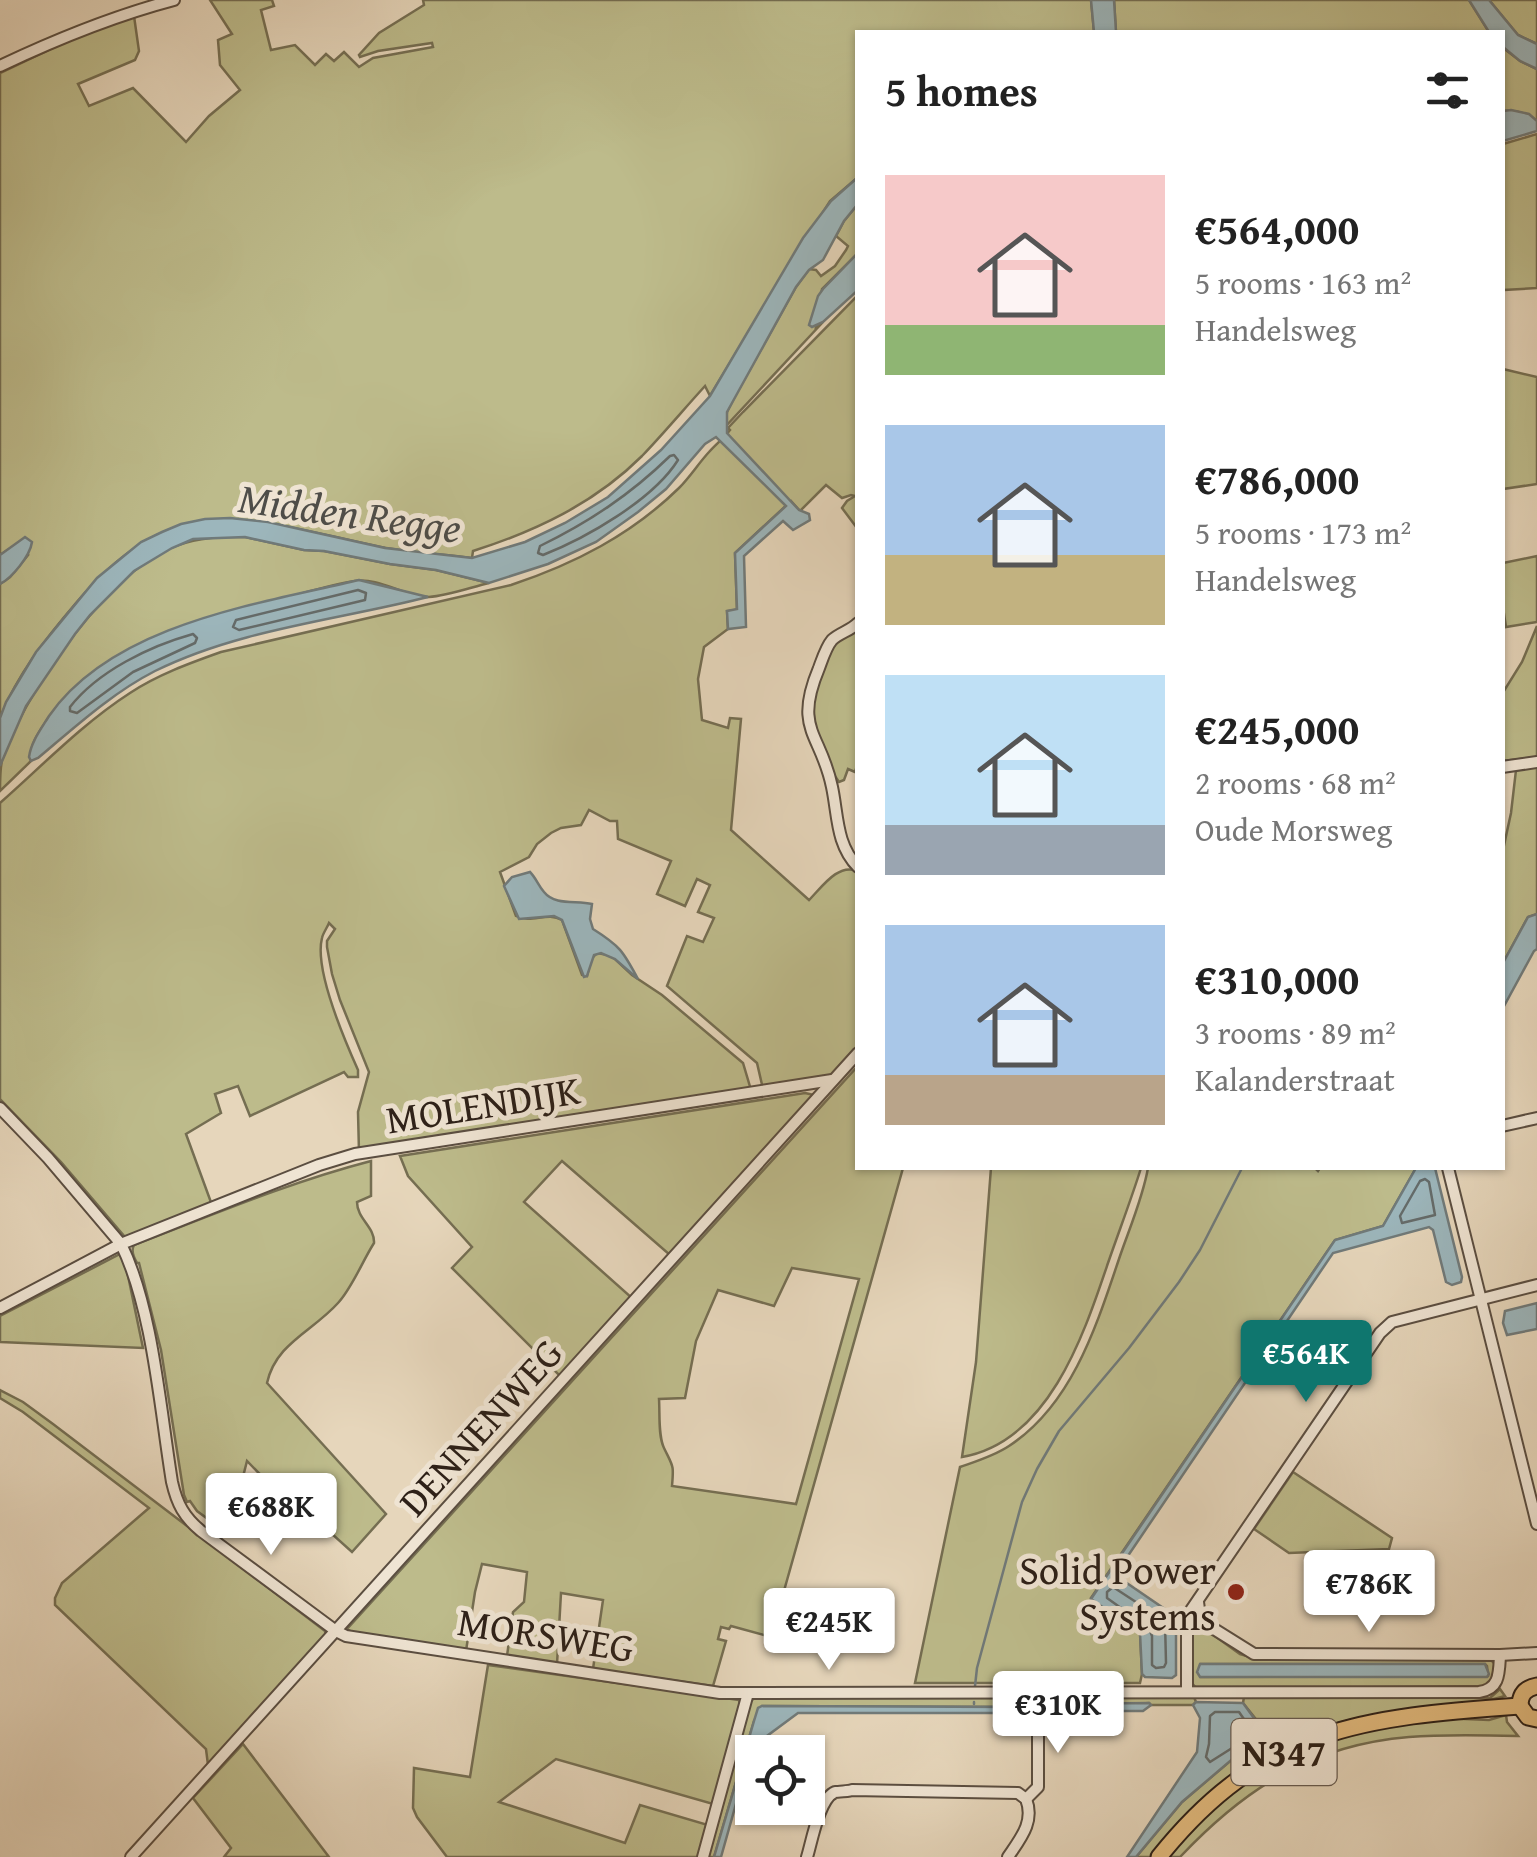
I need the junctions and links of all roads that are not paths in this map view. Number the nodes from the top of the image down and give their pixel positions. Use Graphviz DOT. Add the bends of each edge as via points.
graph roads {
  1 [pos="174,0"];
  2 [pos="0,66"];
  3 [pos="855,625"];
  4 [pos="1537,762"];
  5 [pos="1505,767"];
  6 [pos="855,863"];
  7 [pos="855,1056"];
  8 [pos="832,1080"];
  9 [pos="0,1108"];
  10 [pos="1537,1118"];
  11 [pos="1505,1125"];
  12 [pos="1448,1170"];
  13 [pos="120,1244"];
  14 [pos="1537,1285"];
  15 [pos="1480,1300"];
  16 [pos="0,1308"];
  17 [pos="1537,1524"];
  18 [pos="1198,1601"];
  19 [pos="336,1631"];
  20 [pos="1537,1653"];
  21 [pos="1500,1655"];
  22 [pos="1537,1686"];
  23 [pos="1187,1692"];
  24 [pos="748,1693"];
  25 [pos="1038,1693"];
  26 [pos="1520,1706"];
  27 [pos="1537,1720"];
  28 [pos="1026,1800"];
  29 [pos="131,1857"];
  30 [pos="703,1857"];
  31 [pos="807,1857"];
  32 [pos="1008,1857"];
  33 [pos="1159,1857"];
  1 -- 2 [label="street" via="61,37"];
  3 -- 6 [label="street" via="830,642 808,694 808,717 832,785 840,836"];
  4 -- 5 [label="street"];
  7 -- 8 [label="street"];
  8 -- 13 [label="street, MOLENDIJK" via="355,1154"];
  8 -- 19 [label="street, DENNENWEG"];
  9 -- 13 [label="street"];
  10 -- 11 [label="street"];
  12 -- 15 [label="street"];
  13 -- 16 [label="street, MOLENDIJK"];
  13 -- 19 [label="street" via="148,1335 180,1509"];
  14 -- 15 [label="street"];
  15 -- 17 [label="street"];
  15 -- 18 [label="street" via="1384,1328"];
  18 -- 21 [label="street" via="1203,1621 1254,1654"];
  18 -- 23 [label="street" via="1188,1616"];
  19 -- 24 [label="street, MORSWEG" via="508,1662"];
  19 -- 29 [label="street, DENNENWEG"];
  20 -- 21 [label="street"];
  21 -- 23 [label="street, MORSWEG" via="1497,1681 1479,1692"];
  22 -- 26 [label="main road" via="1523,1693"];
  23 -- 25 [label="street, MORSWEG"];
  24 -- 25 [label="street, MORSWEG"];
  24 -- 30 [label="street"];
  25 -- 28 [label="street" via="1038,1787"];
  26 -- 27 [label="main road"];
  26 -- 33 [label="main road, N347" via="1373,1721 1303,1742 1215,1796"];
  28 -- 31 [label="street" via="1014,1793 836,1792 821,1810"];
  28 -- 32 [label="street" via="1029,1821"];
}
